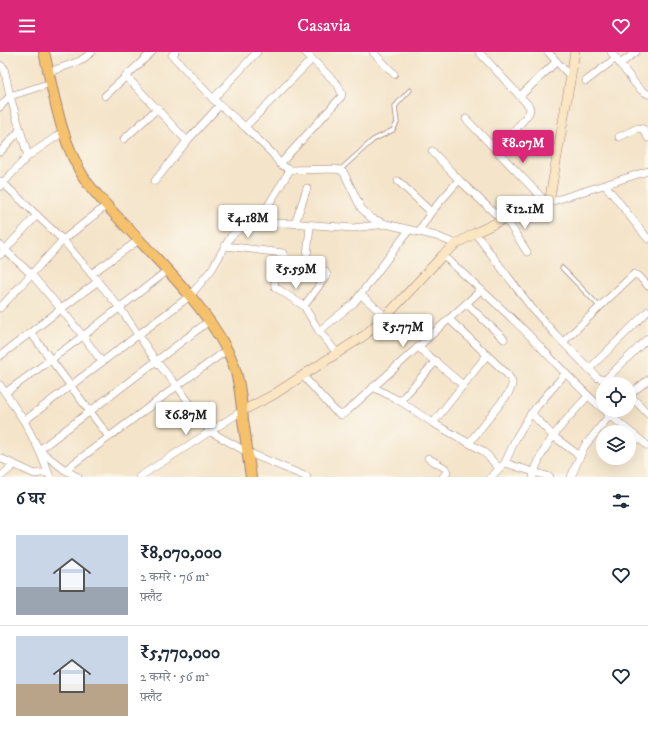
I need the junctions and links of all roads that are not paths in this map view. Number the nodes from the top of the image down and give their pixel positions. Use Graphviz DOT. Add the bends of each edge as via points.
graph roads {
  1 [pos="44,52"];
  2 [pos="92,52"];
  3 [pos="152,52"];
  4 [pos="257,52"];
  5 [pos="305,52"];
  6 [pos="373,52"];
  7 [pos="479,52"];
  8 [pos="548,52"];
  9 [pos="574,52"];
  10 [pos="636,52"];
  11 [pos="172,53"];
  12 [pos="616,58"];
  13 [pos="312,59"];
  14 [pos="556,62"];
  15 [pos="0,65"];
  16 [pos="49,72"];
  17 [pos="394,74"];
  18 [pos="126,76"];
  19 [pos="570,76"];
  20 [pos="586,81"];
  21 [pos="51,84"];
  22 [pos="410,90"];
  23 [pos="648,94"];
  24 [pos="10,96"];
  25 [pos="105,96"];
  26 [pos="520,96"];
  27 [pos="213,99"];
  28 [pos="220,105"];
  29 [pos="0,107"];
  30 [pos="158,108"];
  31 [pos="466,119"];
  32 [pos="245,127"];
  33 [pos="20,130"];
  34 [pos="63,132"];
  35 [pos="619,137"];
  36 [pos="648,138"];
  37 [pos="124,139"];
  38 [pos="187,141"];
  39 [pos="432,151"];
  40 [pos="0,152"];
  41 [pos="498,152"];
  42 [pos="28,156"];
  43 [pos="280,164"];
  44 [pos="290,170"];
  45 [pos="340,170"];
  46 [pos="648,171"];
  47 [pos="460,180"];
  48 [pos="155,181"];
  49 [pos="398,181"];
  50 [pos="1,183"];
  51 [pos="606,186"];
  52 [pos="307,188"];
  53 [pos="547,203"];
  54 [pos="107,205"];
  55 [pos="430,212"];
  56 [pos="37,215"];
  57 [pos="504,219"];
  58 [pos="295,224"];
  59 [pos="386,224"];
  60 [pos="256,225"];
  61 [pos="310,226"];
  62 [pos="409,230"];
  63 [pos="419,231"];
  64 [pos="475,233"];
  65 [pos="648,238"];
  66 [pos="63,240"];
  67 [pos="139,240"];
  68 [pos="456,244"];
  69 [pos="225,246"];
  70 [pos="3,247"];
  71 [pos="527,252"];
  72 [pos="443,255"];
  73 [pos="0,256"];
  74 [pos="562,268"];
  75 [pos="167,271"];
  76 [pos="91,274"];
  77 [pos="32,275"];
  78 [pos="97,282"];
  79 [pos="648,286"];
  80 [pos="481,290"];
  81 [pos="361,295"];
  82 [pos="190,296"];
  83 [pos="467,304"];
  84 [pos="304,306"];
  85 [pos="600,307"];
  86 [pos="0,308"];
  87 [pos="120,308"];
  88 [pos="61,309"];
  89 [pos="648,311"];
  90 [pos="385,316"];
  91 [pos="449,320"];
  92 [pos="209,321"];
  93 [pos="319,331"];
  94 [pos="31,333"];
  95 [pos="138,334"];
  96 [pos="83,336"];
  97 [pos="648,338"];
  98 [pos="504,339"];
  99 [pos="563,342"];
  100 [pos="418,347"];
  101 [pos="227,350"];
  102 [pos="337,353"];
  103 [pos="487,355"];
  104 [pos="0,356"];
  105 [pos="51,359"];
  106 [pos="156,360"];
  107 [pos="436,361"];
  108 [pos="102,362"];
  109 [pos="589,369"];
  110 [pos="565,374"];
  111 [pos="303,376"];
  112 [pos="648,380"];
  113 [pos="0,385"];
  114 [pos="70,386"];
  115 [pos="176,386"];
  116 [pos="463,386"];
  117 [pos="373,387"];
  118 [pos="636,389"];
  119 [pos="5,393"];
  120 [pos="588,396"];
  121 [pos="400,401"];
  122 [pos="596,402"];
  123 [pos="636,402"];
  124 [pos="242,410"];
  125 [pos="90,411"];
  126 [pos="531,413"];
  127 [pos="648,414"];
  128 [pos="604,417"];
  129 [pos="615,417"];
  130 [pos="24,421"];
  131 [pos="433,423"];
  132 [pos="211,432"];
  133 [pos="553,436"];
  134 [pos="109,437"];
  135 [pos="469,443"];
  136 [pos="648,446"];
  137 [pos="39,450"];
  138 [pos="247,452"];
  139 [pos="580,456"];
  140 [pos="0,458"];
  141 [pos="428,458"];
  142 [pos="505,463"];
  143 [pos="14,465"];
  144 [pos="500,469"];
  145 [pos="65,470"];
  146 [pos="49,474"];
  147 [pos="534,475"];
  148 [pos="0,477"];
  149 [pos="78,477"];
  150 [pos="139,477"];
  151 [pos="251,477"];
  152 [pos="307,477"];
  153 [pos="443,477"];
  154 [pos="491,477"];
  155 [pos="550,477"];
  156 [pos="571,477"];
  1 -- 16 [label="main road"];
  2 -- 16 [label="street" via="80,61"];
  3 -- 18 [label="street"];
  4 -- 27 [label="street"];
  5 -- 13 [label="street"];
  6 -- 17 [label="street"];
  7 -- 26 [label="street"];
  8 -- 14 [label="street"];
  9 -- 19 [label="main road"];
  10 -- 12 [label="street"];
  11 -- 27 [label="street"];
  12 -- 20 [label="street"];
  12 -- 23 [label="street" via="637,86"];
  13 -- 32 [label="street"];
  13 -- 43 [label="street" via="338,85 342,94"];
  14 -- 19 [label="street"];
  14 -- 26 [label="street"];
  15 -- 24 [label="street" via="4,68"];
  16 -- 21 [label="main road"];
  18 -- 25 [label="street"];
  18 -- 30 [label="street"];
  19 -- 53 [label="main road"];
  21 -- 24 [label="street"];
  21 -- 34 [label="main road"];
  22 -- 45 [label="lane" via="395,107 397,123 394,130 373,140"];
  24 -- 29 [label="street"];
  24 -- 33 [label="street"];
  26 -- 41 [label="street" via="530,109"];
  27 -- 28 [label="street"];
  28 -- 32 [label="street"];
  28 -- 38 [label="street"];
  30 -- 37 [label="street"];
  30 -- 38 [label="street"];
  31 -- 41 [label="street"];
  32 -- 43 [label="street"];
  33 -- 40 [label="street"];
  33 -- 42 [label="street"];
  34 -- 42 [label="street"];
  34 -- 54 [label="main road" via="86,181"];
  35 -- 36 [label="street" via="638,128 643,129"];
  38 -- 48 [label="street"];
  39 -- 47 [label="street"];
  41 -- 53 [label="street"];
  42 -- 50 [label="street"];
  43 -- 44 [label="street"];
  44 -- 45 [label="street"];
  44 -- 60 [label="street"];
  45 -- 59 [label="street" via="365,214"];
  46 -- 51 [label="street"];
  47 -- 55 [label="street"];
  47 -- 57 [label="street"];
  49 -- 55 [label="street"];
  50 -- 56 [label="street"];
  51 -- 53 [label="street"];
  51 -- 65 [label="street"];
  52 -- 58 [label="street"];
  53 -- 57 [label="main road"];
  54 -- 66 [label="street"];
  54 -- 67 [label="main road"];
  55 -- 63 [label="street"];
  56 -- 66 [label="street"];
  56 -- 70 [label="street"];
  57 -- 64 [label="main road"];
  57 -- 71 [label="street"];
  58 -- 60 [label="street"];
  58 -- 61 [label="street"];
  59 -- 61 [label="street" via="352,228"];
  59 -- 62 [label="street"];
  60 -- 69 [label="street" via="236,230"];
  61 -- 84 [label="street" via="306,265 310,269 325,271 328,274"];
  62 -- 63 [label="street"];
  62 -- 81 [label="street"];
  63 -- 68 [label="street"];
  64 -- 68 [label="main road"];
  64 -- 99 [label="street" via="531,307"];
  66 -- 76 [label="street"];
  66 -- 77 [label="street"];
  67 -- 75 [label="main road"];
  67 -- 76 [label="street"];
  68 -- 72 [label="main road"];
  69 -- 82 [label="street" via="212,269"];
  69 -- 84 [label="street" via="283,253 284,257 274,281 275,287"];
  70 -- 73 [label="street"];
  70 -- 77 [label="street"];
  72 -- 80 [label="street"];
  72 -- 90 [label="main road"];
  74 -- 85 [label="lane"];
  75 -- 82 [label="main road"];
  75 -- 87 [label="street"];
  76 -- 78 [label="street"];
  77 -- 86 [label="street"];
  77 -- 88 [label="street"];
  78 -- 87 [label="street"];
  78 -- 88 [label="street"];
  79 -- 85 [label="street" via="634,274"];
  80 -- 83 [label="street"];
  80 -- 110 [label="street" via="530,336"];
  81 -- 90 [label="street"];
  81 -- 93 [label="street"];
  82 -- 92 [label="main road"];
  82 -- 95 [label="street"];
  83 -- 91 [label="street"];
  83 -- 98 [label="street"];
  84 -- 93 [label="street"];
  85 -- 99 [label="street"];
  87 -- 95 [label="street"];
  87 -- 96 [label="street"];
  88 -- 94 [label="street"];
  88 -- 96 [label="street"];
  89 -- 109 [label="street"];
  90 -- 102 [label="main road" via="365,335"];
  91 -- 100 [label="street"];
  91 -- 103 [label="street"];
  92 -- 101 [label="main road"];
  92 -- 106 [label="street"];
  93 -- 102 [label="street"];
  94 -- 104 [label="street"];
  94 -- 105 [label="street"];
  95 -- 106 [label="street"];
  95 -- 108 [label="street"];
  96 -- 105 [label="street"];
  96 -- 108 [label="street"];
  97 -- 109 [label="street" via="604,380"];
  99 -- 109 [label="street"];
  100 -- 107 [label="street"];
  100 -- 117 [label="street"];
  101 -- 115 [label="street"];
  101 -- 124 [label="main road" via="237,372"];
  102 -- 111 [label="main road"];
  103 -- 116 [label="street"];
  103 -- 135 [label="street" via="511,378 513,385"];
  105 -- 114 [label="street"];
  105 -- 119 [label="street"];
  106 -- 115 [label="street"];
  106 -- 125 [label="street"];
  107 -- 116 [label="street"];
  107 -- 121 [label="street"];
  108 -- 114 [label="street"];
  110 -- 120 [label="street"];
  110 -- 126 [label="street"];
  111 -- 117 [label="street" via="334,410 341,414"];
  111 -- 124 [label="main road" via="273,396"];
  112 -- 118 [label="street"];
  113 -- 119 [label="street"];
  114 -- 125 [label="street"];
  114 -- 130 [label="street"];
  115 -- 132 [label="street"];
  115 -- 134 [label="street"];
  116 -- 131 [label="street"];
  117 -- 121 [label="street"];
  119 -- 130 [label="street"];
  120 -- 122 [label="street"];
  120 -- 133 [label="street"];
  121 -- 131 [label="street"];
  123 -- 127 [label="street"];
  124 -- 132 [label="street"];
  124 -- 138 [label="main road"];
  125 -- 134 [label="street"];
  125 -- 137 [label="street"];
  126 -- 133 [label="street"];
  126 -- 142 [label="street"];
  128 -- 139 [label="street"];
  129 -- 136 [label="street"];
  130 -- 137 [label="street"];
  131 -- 135 [label="street"];
  132 -- 138 [label="street"];
  132 -- 150 [label="street"];
  133 -- 139 [label="street"];
  133 -- 147 [label="street"];
  134 -- 145 [label="street"];
  135 -- 144 [label="street" via="487,455"];
  137 -- 145 [label="street"];
  137 -- 146 [label="street"];
  138 -- 151 [label="main road"];
  138 -- 152 [label="street"];
  139 -- 156 [label="street"];
  140 -- 143 [label="street"];
  141 -- 153 [label="street" via="445,468 447,472"];
  142 -- 144 [label="street"];
  142 -- 147 [label="street"];
  143 -- 146 [label="street" via="34,474"];
  143 -- 148 [label="street"];
  144 -- 154 [label="street"];
  145 -- 149 [label="street"];
  147 -- 155 [label="street"];
}
